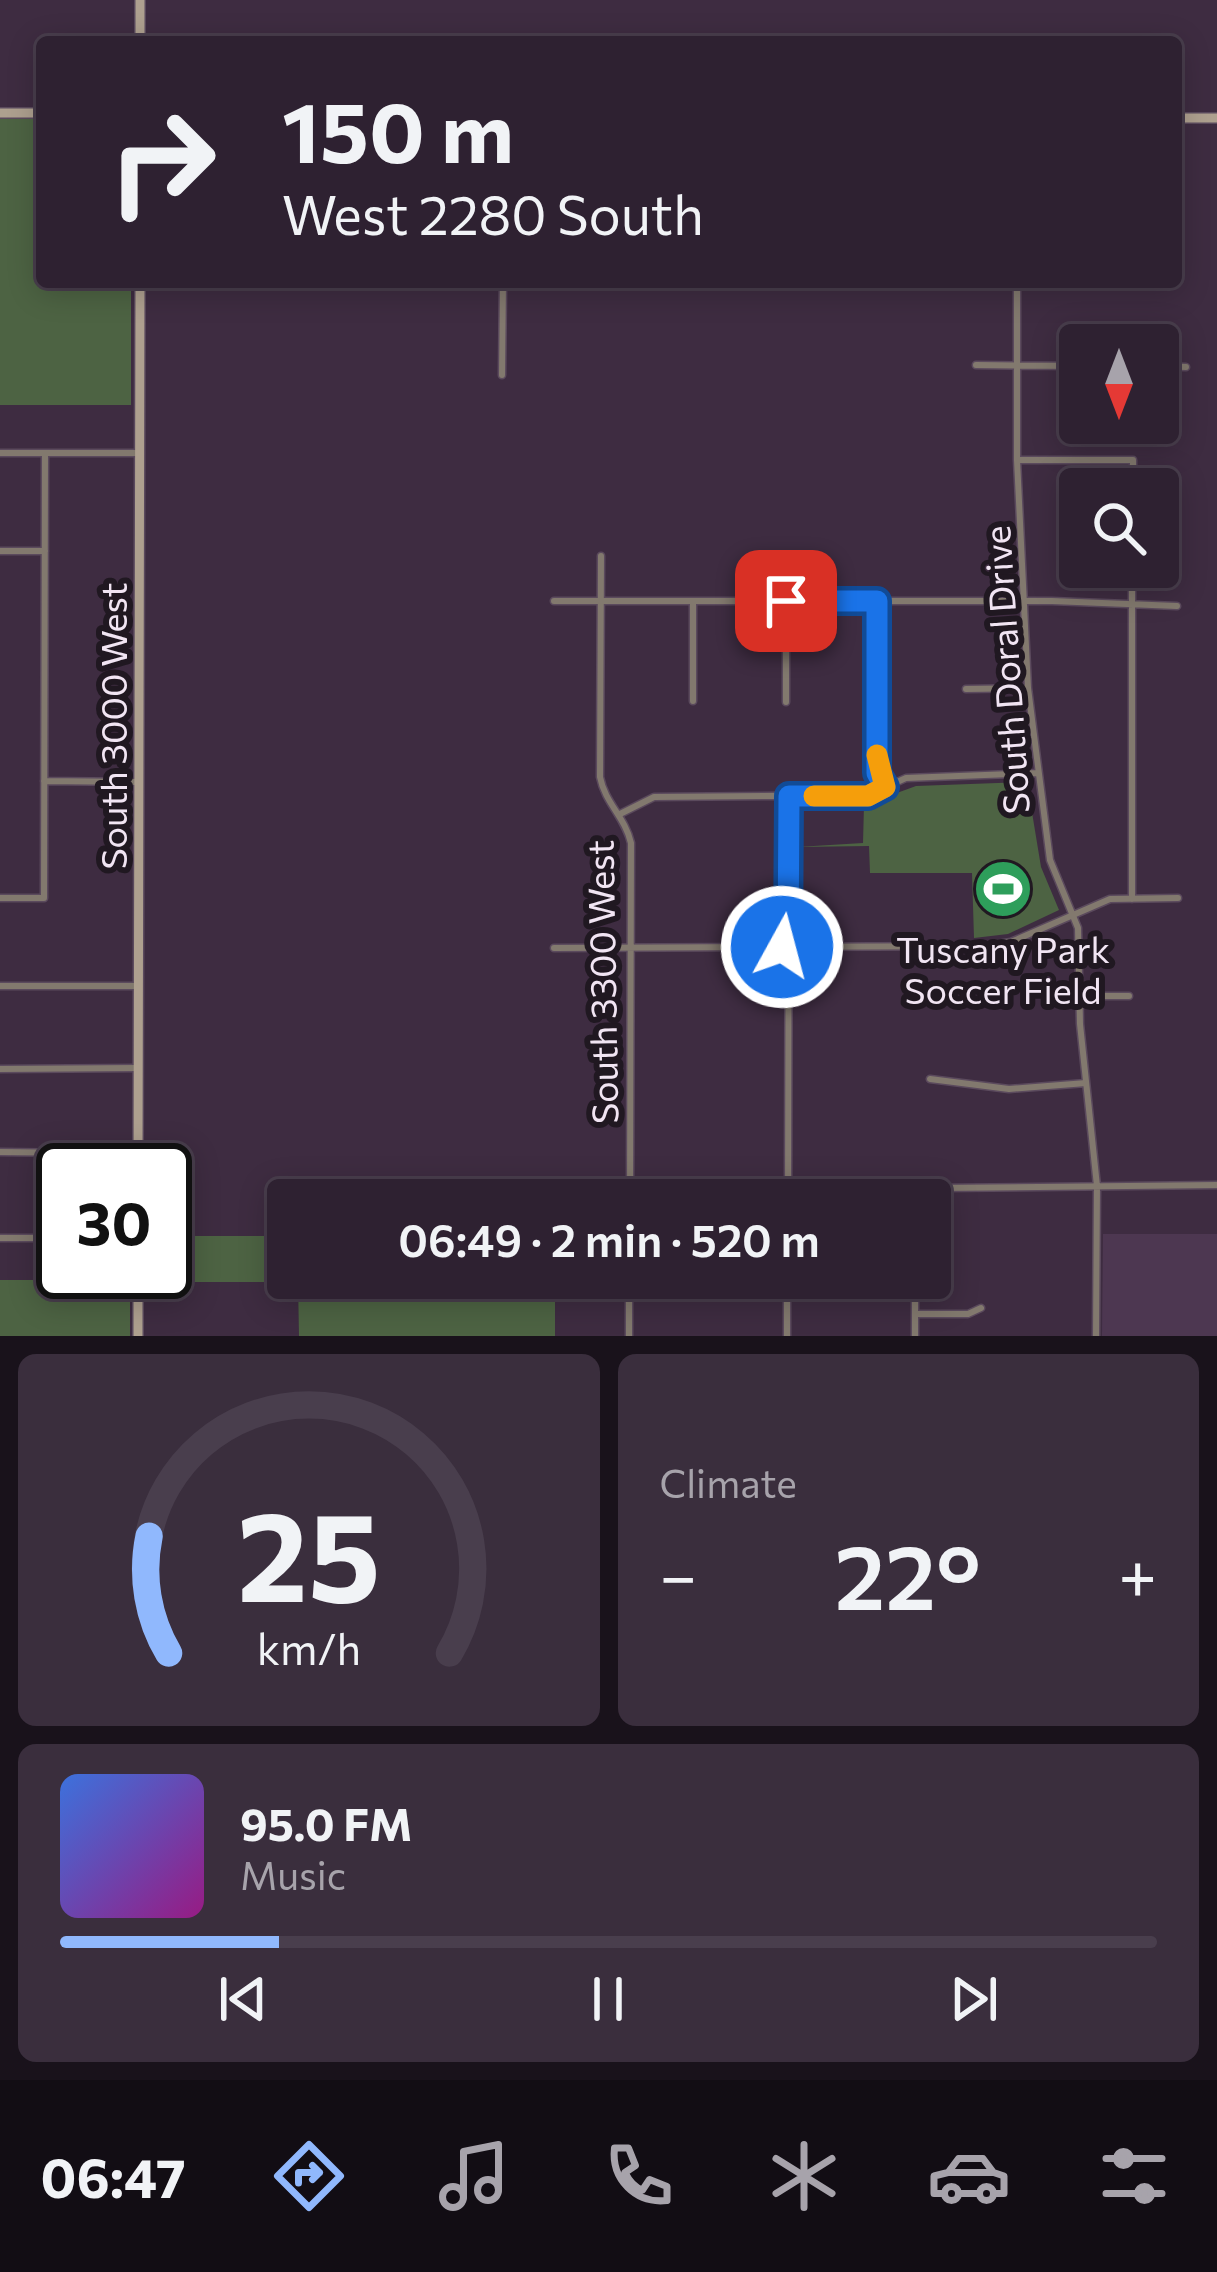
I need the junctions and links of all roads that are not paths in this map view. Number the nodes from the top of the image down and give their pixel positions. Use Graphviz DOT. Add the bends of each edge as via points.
graph roads {
  1 [pos="140,0"];
  2 [pos="140,36"];
  3 [pos="0,113"];
  4 [pos="36,113"];
  5 [pos="1182,118"];
  6 [pos="1217,118"];
  7 [pos="140,288"];
  8 [pos="503,288"];
  9 [pos="1017,288"];
  10 [pos="976,364"];
  11 [pos="1016,365"];
  12 [pos="1059,366"];
  13 [pos="1179,367"];
  14 [pos="1186,367"];
  15 [pos="502,375"];
  16 [pos="0,453"];
  17 [pos="45,453"];
  18 [pos="139,453"];
  19 [pos="1017,460"];
  20 [pos="1133,468"];
  21 [pos="0,551"];
  22 [pos="45,551"];
  23 [pos="601,556"];
  24 [pos="1132,588"];
  25 [pos="554,601"];
  26 [pos="601,601"];
  27 [pos="693,601"];
  28 [pos="786,601"];
  29 [pos="877,601"];
  30 [pos="1024,601"];
  31 [pos="1132,606"];
  32 [pos="1177,606"];
  33 [pos="1028,688"];
  34 [pos="966,689"];
  35 [pos="693,701"];
  36 [pos="786,702"];
  37 [pos="1037,772"];
  38 [pos="44,781"];
  39 [pos="139,782"];
  40 [pos="885,787"];
  41 [pos="789,796"];
  42 [pos="620,814"];
  43 [pos="0,898"];
  44 [pos="1178,898"];
  45 [pos="1132,899"];
  46 [pos="1073,914"];
  47 [pos="554,947"];
  48 [pos="631,947"];
  49 [pos="788,947"];
  50 [pos="0,986"];
  51 [pos="138,986"];
  52 [pos="1079,996"];
  53 [pos="1129,996"];
  54 [pos="138,1068"];
  55 [pos="0,1069"];
  56 [pos="930,1079"];
  57 [pos="1086,1083"];
  58 [pos="138,1143"];
  59 [pos="0,1152"];
  60 [pos="36,1152"];
  61 [pos="630,1179"];
  62 [pos="788,1179"];
  63 [pos="951,1184"];
  64 [pos="1217,1185"];
  65 [pos="1097,1186"];
  66 [pos="0,1238"];
  67 [pos="36,1238"];
  68 [pos="138,1299"];
  69 [pos="629,1299"];
  70 [pos="788,1299"];
  71 [pos="915,1299"];
  72 [pos="981,1308"];
  73 [pos="915,1314"];
  74 [pos="138,1336"];
  75 [pos="629,1336"];
  76 [pos="787,1336"];
  77 [pos="915,1336"];
  78 [pos="1096,1336"];
  1 -- 2 [label="street"];
  3 -- 4 [label="street"];
  5 -- 6 [label="street"];
  7 -- 18 [label="street, South 3000 West"];
  8 -- 15 [label="street"];
  9 -- 11 [label="street, South Doral Drive"];
  10 -- 11 [label="street"];
  11 -- 12 [label="street"];
  11 -- 19 [label="street, South Doral Drive"];
  13 -- 14 [label="street"];
  16 -- 17 [label="street"];
  17 -- 18 [label="street"];
  17 -- 22 [label="street"];
  18 -- 39 [label="street, South 3000 West"];
  19 -- 20 [label="street" via="1133,460"];
  19 -- 30 [label="street, South Doral Drive"];
  21 -- 22 [label="street"];
  22 -- 38 [label="street"];
  23 -- 26 [label="street, South 3300 West"];
  24 -- 31 [label="street"];
  25 -- 26 [label="street"];
  26 -- 27 [label="street"];
  26 -- 42 [label="street, South 3300 West" via="599,777"];
  27 -- 28 [label="street"];
  27 -- 35 [label="street"];
  28 -- 29 [label="street"];
  28 -- 36 [label="street"];
  29 -- 30 [label="street"];
  29 -- 40 [label="street" via="877,773"];
  30 -- 31 [label="street"];
  30 -- 33 [label="street, South Doral Drive"];
  31 -- 32 [label="street"];
  31 -- 45 [label="street"];
  33 -- 34 [label="street"];
  33 -- 37 [label="street, South Doral Drive"];
  37 -- 40 [label="street" via="906,778"];
  37 -- 46 [label="street, South Doral Drive" via="1050,860"];
  38 -- 39 [label="street"];
  38 -- 43 [label="street" via="44,898"];
  39 -- 51 [label="street, South 3000 West"];
  40 -- 41 [label="street" via="868,796"];
  41 -- 42 [label="street" via="654,797"];
  41 -- 49 [label="street"];
  42 -- 48 [label="street, South 3300 West" via="631,843"];
  44 -- 45 [label="street"];
  45 -- 46 [label="street"];
  46 -- 49 [label="street" via="985,946"];
  46 -- 52 [label="street, South Doral Drive"];
  47 -- 48 [label="street"];
  48 -- 49 [label="street"];
  48 -- 61 [label="street, South 3300 West"];
  49 -- 62 [label="street"];
  50 -- 51 [label="street"];
  51 -- 54 [label="street, South 3000 West"];
  52 -- 53 [label="street"];
  52 -- 57 [label="street, South Doral Drive"];
  54 -- 55 [label="street"];
  54 -- 58 [label="street, South 3000 West"];
  56 -- 57 [label="street" via="1009,1089"];
  57 -- 65 [label="street, South Doral Drive"];
  59 -- 60 [label="street"];
  63 -- 65 [label="street"];
  64 -- 65 [label="street"];
  65 -- 78 [label="street, South Doral Drive"];
  66 -- 67 [label="street"];
  68 -- 74 [label="street"];
  69 -- 75 [label="street"];
  70 -- 76 [label="street"];
  71 -- 73 [label="street"];
  72 -- 73 [label="street"];
  73 -- 77 [label="street"];
}
